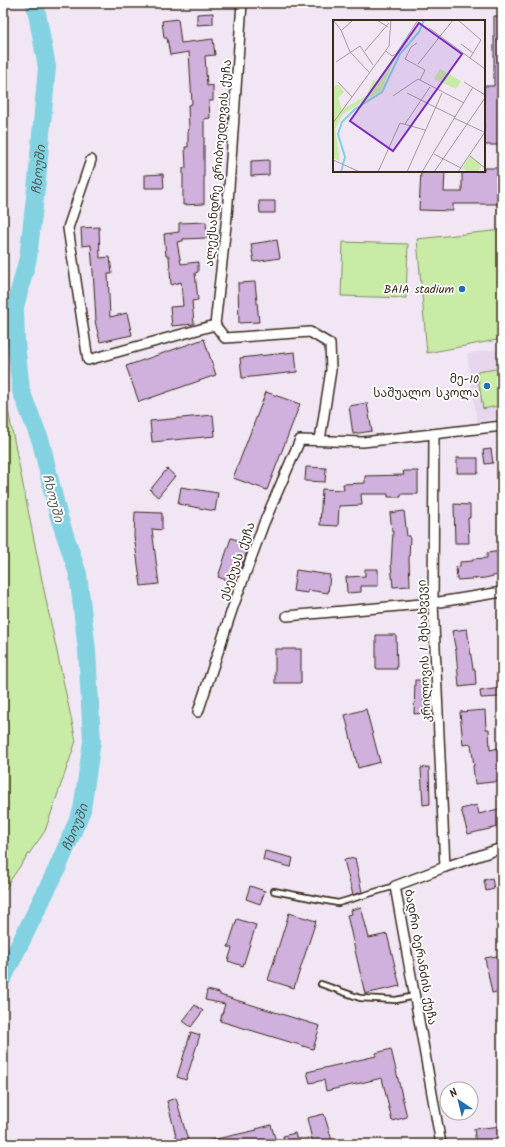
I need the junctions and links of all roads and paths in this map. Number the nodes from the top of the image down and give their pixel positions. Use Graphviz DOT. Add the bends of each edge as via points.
graph roads {
  1 [pos="242,3"];
  2 [pos="91,160"];
  3 [pos="215,325"];
  4 [pos="502,426"];
  5 [pos="434,434"];
  6 [pos="320,440"];
  7 [pos="502,592"];
  8 [pos="433,603"];
  9 [pos="287,616"];
  10 [pos="198,712"];
  11 [pos="502,848"];
  12 [pos="445,867"];
  13 [pos="395,886"];
  14 [pos="274,891"];
  15 [pos="321,984"];
  16 [pos="415,996"];
  17 [pos="441,1144"];
  1 -- 3 [label="street, ალექსანდრე გრიბოედოვის ქუჩა" via="227,216"];
  2 -- 3 [label="street" via="68,228 88,360"];
  3 -- 6 [label="street" via="225,338 310,332 330,344 331,370"];
  4 -- 5 [label="street, ესებუას ქუჩა"];
  5 -- 6 [label="street, ესებუას ქუჩა" via="363,442"];
  5 -- 8 [label="street, კრილოვის I შესახვევი"];
  6 -- 10 [label="street, ესებუას ქუჩა" via="300,440 297,446 261,530"];
  7 -- 8 [label="street"];
  8 -- 9 [label="street"];
  8 -- 12 [label="street, კრილოვის I შესახვევი"];
  11 -- 12 [label="street, ბადრი ბერანძის ქუჩა"];
  12 -- 13 [label="street, ბადრი ბერანძის ქუჩა"];
  13 -- 14 [label="lane" via="338,903"];
  13 -- 16 [label="street, ბადრი ბერანძის ქუჩა"];
  15 -- 16 [label="lane" via="360,998 396,1000"];
  16 -- 17 [label="street, ბადრი ბერანძის ქუჩა"];
}
